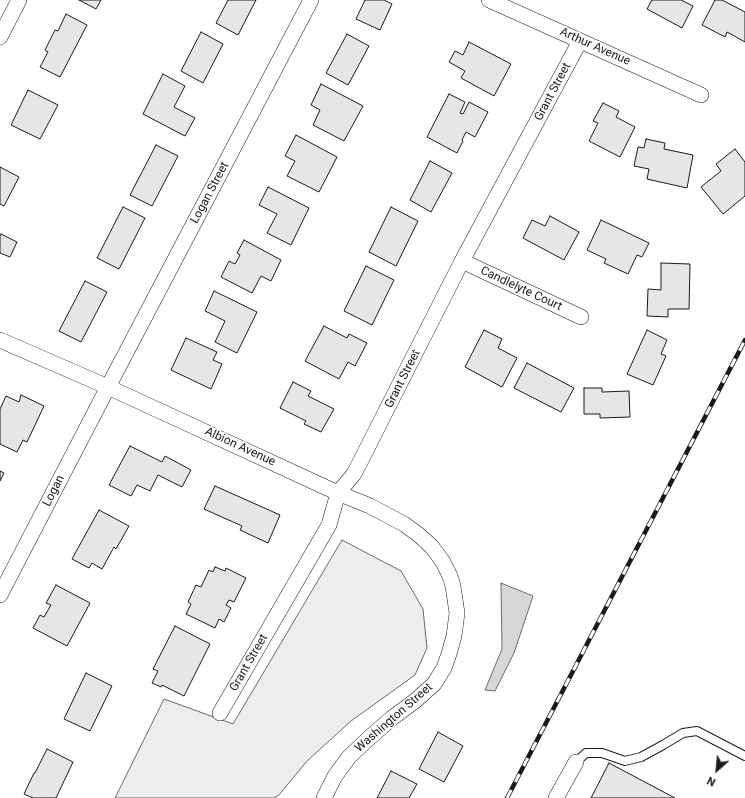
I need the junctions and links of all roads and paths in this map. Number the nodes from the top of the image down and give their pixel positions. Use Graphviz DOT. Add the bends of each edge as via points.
graph roads {
  1 [pos="19,0"];
  2 [pos="311,0"];
  3 [pos="489,0"];
  4 [pos="0,38"];
  5 [pos="580,41"];
  6 [pos="701,95"];
  7 [pos="462,261"];
  8 [pos="581,317"];
  9 [pos="0,340"];
  10 [pos="108,387"];
  11 [pos="338,493"];
  12 [pos="453,586"];
  13 [pos="0,595"];
  14 [pos="220,713"];
  15 [pos="745,756"];
  16 [pos="576,762"];
  17 [pos="324,798"];
  18 [pos="556,798"];
  1 -- 4 [label="street"];
  2 -- 10 [label="street, Logan Street"];
  3 -- 5 [label="street, Arthur Avenue"];
  5 -- 6 [label="street, Arthur Avenue"];
  5 -- 7 [label="street, Grant Street"];
  7 -- 8 [label="street, Candlelyte Court"];
  7 -- 11 [label="street, Grant Street" via="354,474"];
  9 -- 10 [label="street, Albion Avenue"];
  10 -- 11 [label="street, Albion Avenue"];
  10 -- 13 [label="street, Logan"];
  11 -- 12 [label="street, Albion Avenue" via="404,524 419,535 443,562"];
  11 -- 14 [label="street, Grant Street" via="329,525"];
  12 -- 17 [label="street, Washington Street" via="457,613 450,654 444,668 434,684 349,757"];
  15 -- 16 [label="lane" via="697,731 683,733 641,757 625,761 602,753 586,753"];
  16 -- 18 [label="street"];
}
